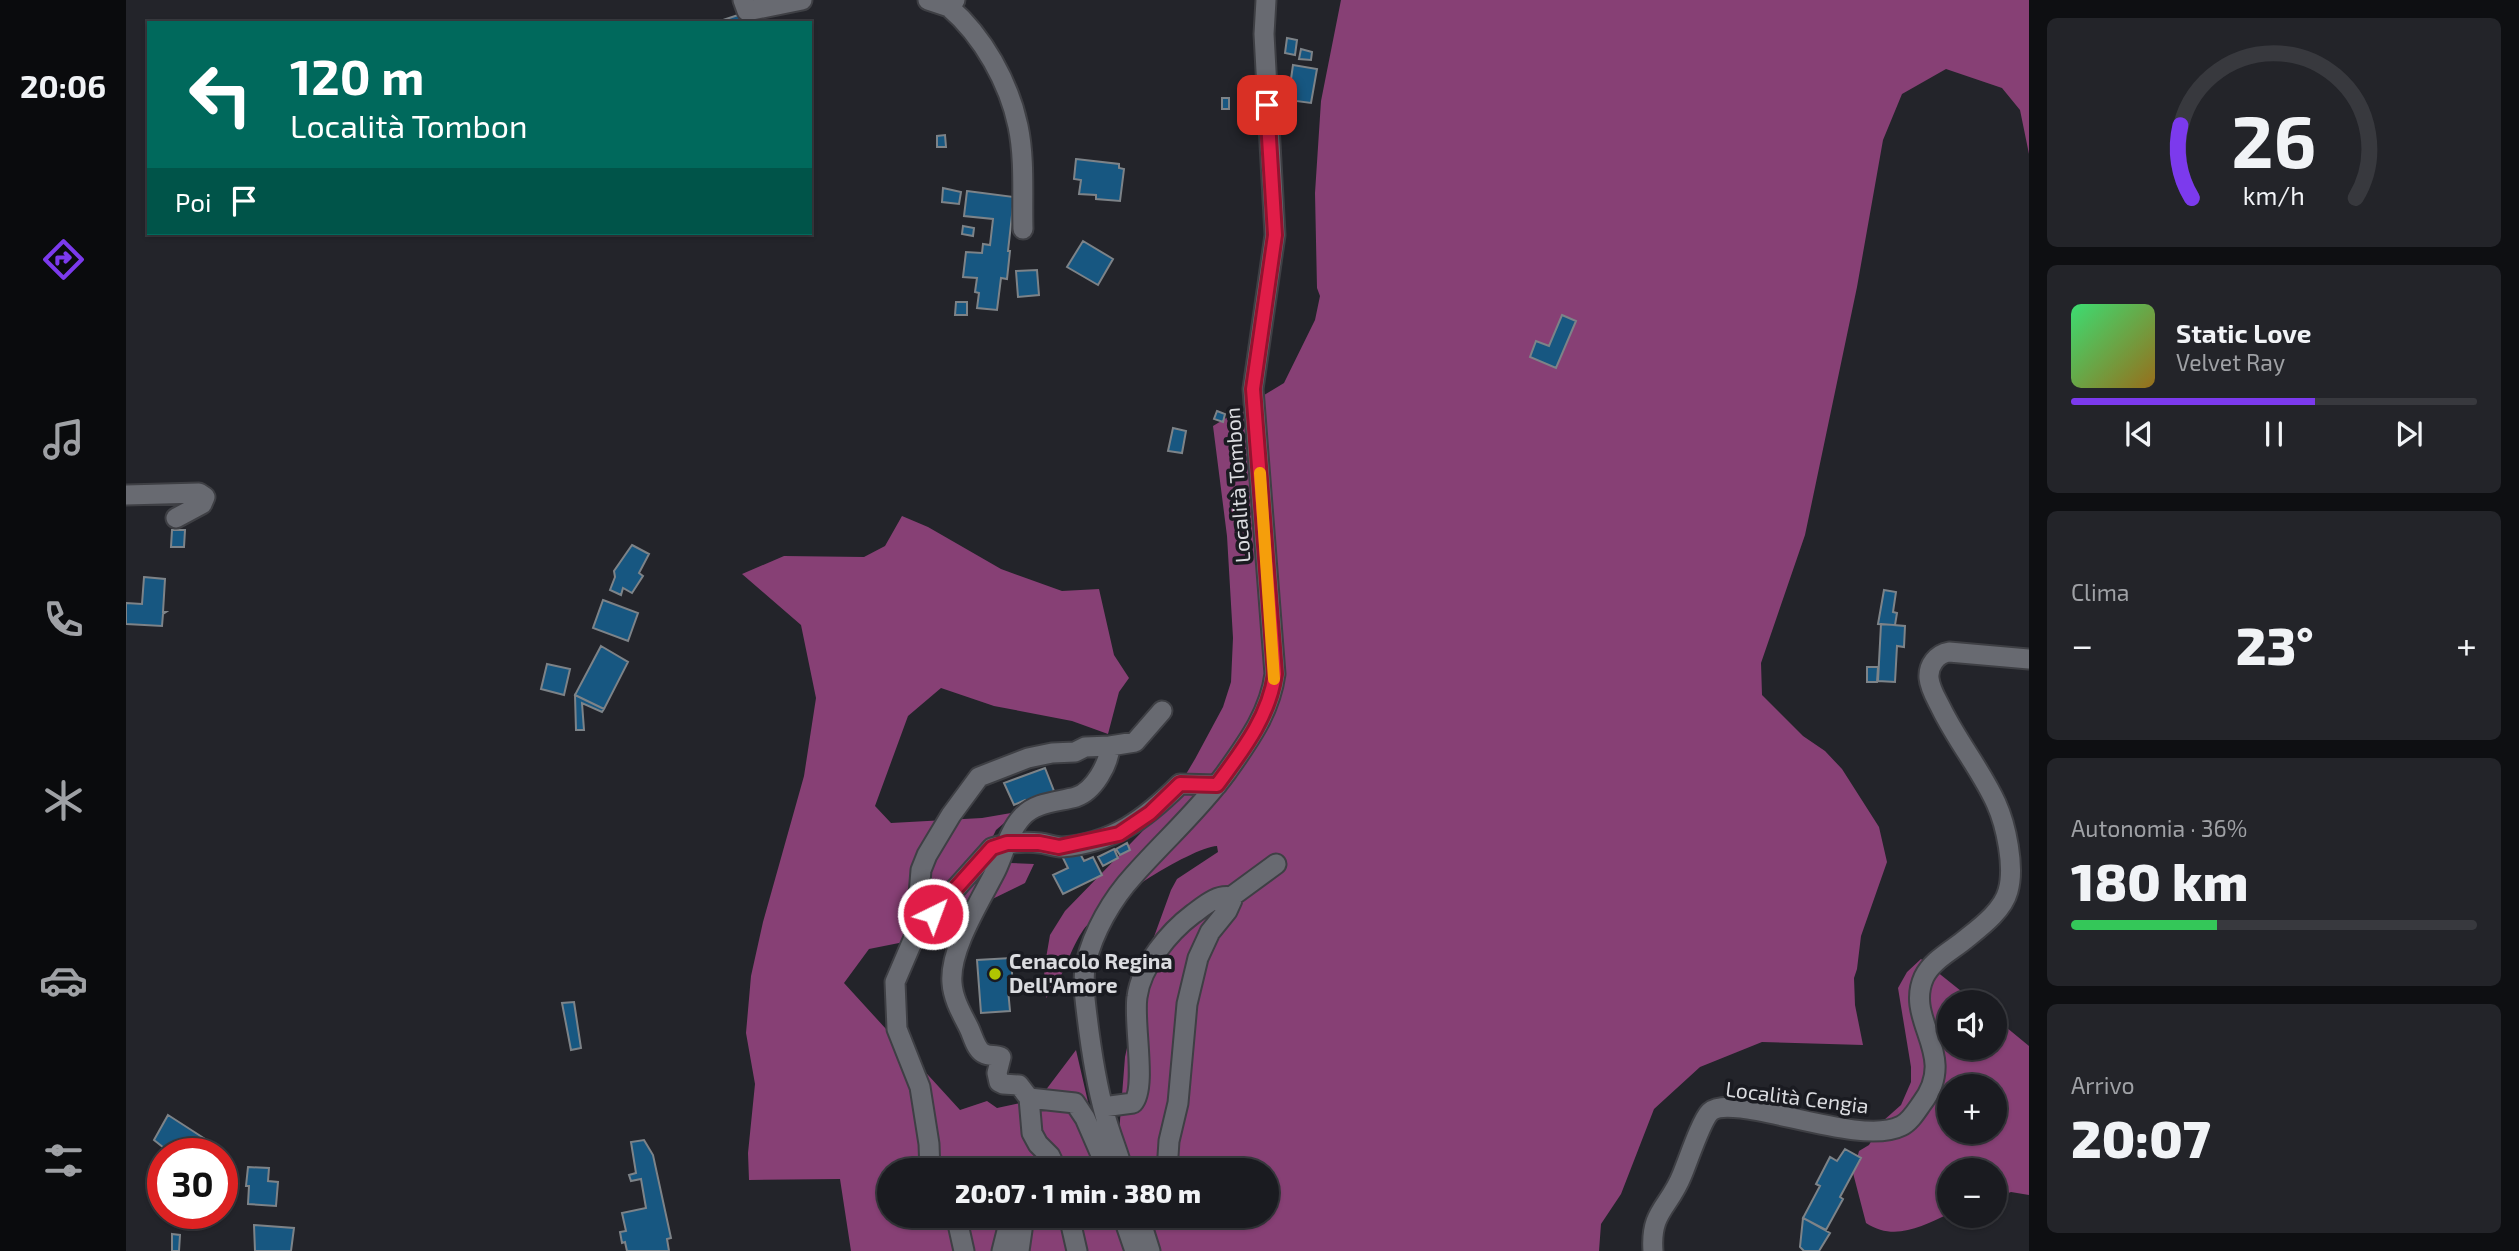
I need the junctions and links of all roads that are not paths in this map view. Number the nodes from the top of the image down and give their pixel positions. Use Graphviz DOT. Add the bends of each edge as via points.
graph roads {
  1 [pos="802,0"];
  2 [pos="928,0"];
  3 [pos="1266,0"];
  4 [pos="952,4"];
  5 [pos="747,11"];
  6 [pos="1023,229"];
  7 [pos="126,495"];
  8 [pos="176,518"];
  9 [pos="2029,659"];
  10 [pos="1162,711"];
  11 [pos="1110,746"];
  12 [pos="1217,785"];
  13 [pos="1007,843"];
  14 [pos="1276,864"];
  15 [pos="1231,897"];
  16 [pos="916,933"];
  17 [pos="1029,1098"];
  18 [pos="1103,1107"];
  19 [pos="930,1158"];
  20 [pos="1051,1158"];
  21 [pos="1102,1158"];
  22 [pos="1120,1158"];
  23 [pos="1168,1158"];
  24 [pos="959,1228"];
  25 [pos="1072,1228"];
  26 [pos="1127,1228"];
  27 [pos="1143,1228"];
  28 [pos="964,1251"];
  29 [pos="1002,1251"];
  30 [pos="1020,1251"];
  31 [pos="1077,1251"];
  32 [pos="1135,1251"];
  33 [pos="1150,1251"];
  34 [pos="1653,1251"];
  1 -- 5 [label="street"];
  2 -- 4 [label="street"];
  3 -- 12 [label="street, Località Tombon" via="1275,235 1253,389 1275,674 1258,726"];
  4 -- 6 [label="street" via="991,60 1012,106 1018,128"];
  7 -- 8 [label="street" via="198,493 205,497"];
  9 -- 34 [label="street, Località Cengia" via="1949,652 1937,657 1931,668 1931,688 2003,818 2010,877 2008,894 1997,910 1935,962 1925,976 1921,1013 1936,1064 1927,1097 1902,1126 1863,1133 1772,1113 1716,1109 1706,1118 1677,1187 1658,1213"];
  10 -- 11 [label="street" via="1135,742"];
  11 -- 13 [label="street" via="1110,755 1087,790 1078,797 1034,809 1022,817"];
  11 -- 16 [label="street" via="1040,755 979,777 920,870"];
  12 -- 13 [label="street" via="1180,784 1119,834 1059,847"];
  12 -- 18 [label="street, Località Tombon" via="1132,877 1093,940 1085,966 1085,998"];
  13 -- 16 [label="street" via="992,848"];
  13 -- 17 [label="street" via="956,954 952,984 979,1050 1000,1057 999,1082 1019,1084"];
  14 -- 15 [label="street"];
  15 -- 18 [label="street" via="1209,902 1185,920 1149,964 1137,995 1137,1098 1133,1103"];
  15 -- 23 [label="street" via="1198,958 1187,1004"];
  16 -- 19 [label="street" via="895,982 895,1006 897,1029 920,1087"];
  17 -- 20 [label="street" via="1032,1133"];
  17 -- 21 [label="street" via="1075,1103"];
  18 -- 22 [label="street, Località Tombon"];
  24 -- 28 [label="street"];
  25 -- 31 [label="street"];
  26 -- 32 [label="street"];
  27 -- 33 [label="street"];
  29 -- 30 [label="street" via="1004,1236 1014,1225 1022,1230"];
}
